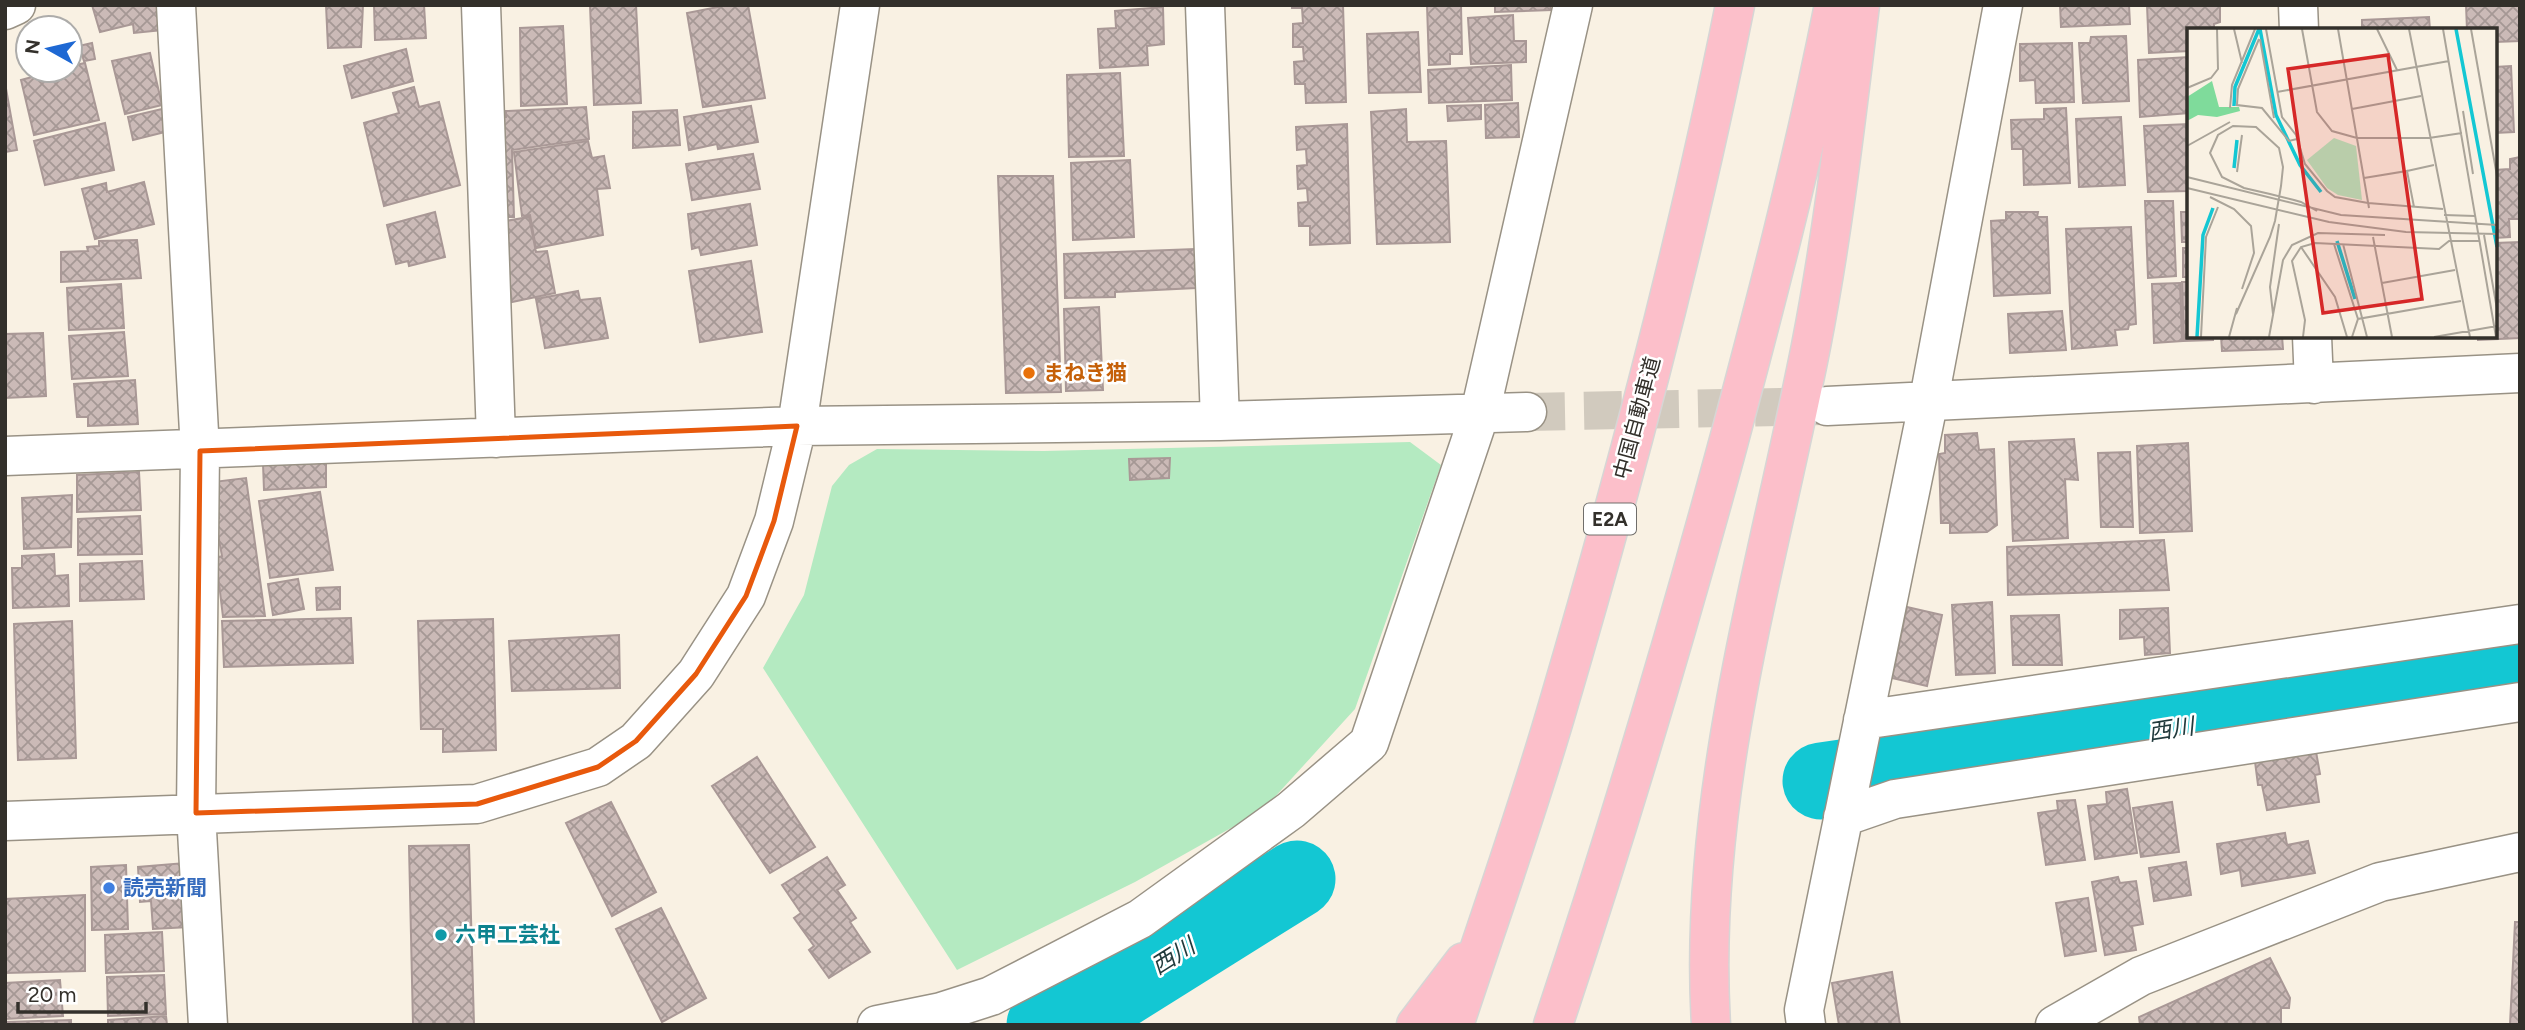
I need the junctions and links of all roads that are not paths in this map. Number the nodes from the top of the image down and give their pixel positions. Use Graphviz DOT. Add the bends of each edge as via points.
graph roads {
  1 [pos="16,5"];
  2 [pos="176,5"];
  3 [pos="481,5"];
  4 [pos="860,5"];
  5 [pos="1205,5"];
  6 [pos="1573,5"];
  7 [pos="1735,5"];
  8 [pos="1835,5"];
  9 [pos="1860,5"];
  10 [pos="2003,5"];
  11 [pos="2298,5"];
  12 [pos="5,10"];
  13 [pos="2299,28"];
  14 [pos="2312,338"];
  15 [pos="2520,373"];
  16 [pos="2314,384"];
  17 [pos="1928,399"];
  18 [pos="1827,406"];
  19 [pos="1527,412"];
  20 [pos="1480,413"];
  21 [pos="1220,421"];
  22 [pos="797,426"];
  23 [pos="496,438"];
  24 [pos="200,451"];
  25 [pos="5,456"];
  26 [pos="2520,624"];
  27 [pos="2520,702"];
  28 [pos="1860,732"];
  29 [pos="1845,809"];
  30 [pos="196,813"];
  31 [pos="5,821"];
  32 [pos="2520,852"];
  33 [pos="1483,938"];
  34 [pos="208,1025"];
  35 [pos="877,1025"];
  36 [pos="1416,1025"];
  37 [pos="1454,1025"];
  38 [pos="1553,1025"];
  39 [pos="1711,1025"];
  40 [pos="1806,1025"];
  41 [pos="2055,1025"];
  1 -- 12 [label="street"];
  2 -- 24 [label="street"];
  3 -- 23 [label="street"];
  4 -- 22 [label="street"];
  5 -- 21 [label="street"];
  6 -- 20 [label="street"];
  7 -- 33 [label="highway, 中国自動車道 / E2A" via="1701,175 1623,473 1558,708"];
  8 -- 38 [label="highway" via="1778,258 1700,546 1616,839"];
  9 -- 39 [label="highway" via="1836,199 1813,332 1747,642 1722,789 1711,882"];
  10 -- 17 [label="street"];
  11 -- 13 [label="street"];
  14 -- 16 [label="street"];
  15 -- 16 [label="street"];
  16 -- 17 [label="street"];
  17 -- 18 [label="street"];
  17 -- 28 [label="street"];
  19 -- 20 [label="street"];
  20 -- 21 [label="street"];
  20 -- 35 [label="street" via="1369,743 1292,810 1140,919 991,996"];
  21 -- 22 [label="street"];
  22 -- 23 [label="street"];
  22 -- 30 [label="street" via="774,521 746,596 696,674 636,741 598,767 477,804"];
  23 -- 24 [label="street"];
  24 -- 25 [label="street"];
  24 -- 30 [label="street"];
  26 -- 28 [label="street"];
  27 -- 29 [label="street"];
  28 -- 29 [label="street"];
  29 -- 40 [label="street" via="1804,1010"];
  30 -- 31 [label="street"];
  30 -- 34 [label="street"];
  32 -- 41 [label="street" via="2380,882 2141,976"];
  33 -- 36 [label="highway"];
  33 -- 37 [label="highway, 中国自動車道 / E2A"];
}
